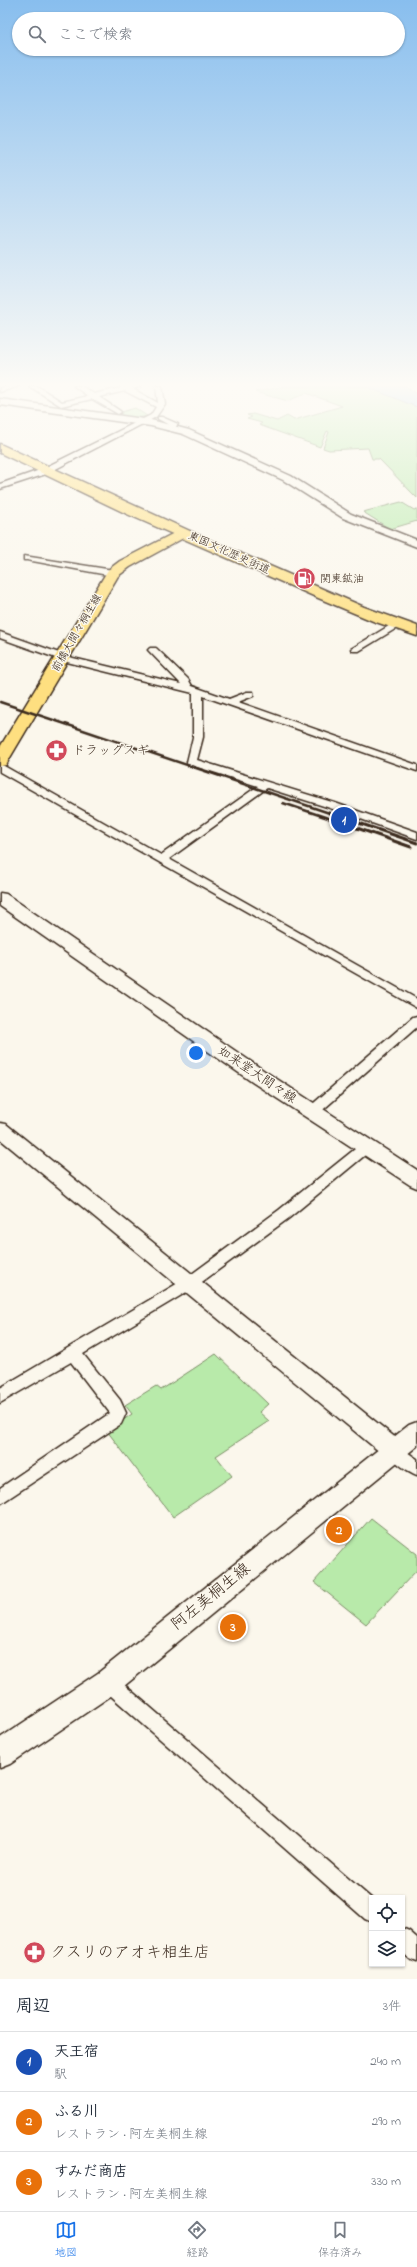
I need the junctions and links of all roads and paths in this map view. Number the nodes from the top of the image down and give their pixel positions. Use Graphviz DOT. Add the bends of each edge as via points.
graph roads {
  1 [pos="24,478"];
  2 [pos="61,478"];
  3 [pos="288,478"];
  4 [pos="0,487"];
  5 [pos="182,533"];
  6 [pos="417,544"];
  7 [pos="27,558"];
  8 [pos="113,573"];
  9 [pos="397,624"];
  10 [pos="417,631"];
  11 [pos="0,635"];
  12 [pos="356,649"];
  13 [pos="153,650"];
  14 [pos="63,658"];
  15 [pos="188,688"];
  16 [pos="198,692"];
  17 [pos="250,694"];
  18 [pos="230,702"];
  19 [pos="0,761"];
  20 [pos="0,768"];
  21 [pos="417,768"];
  22 [pos="265,785"];
  23 [pos="417,836"];
  24 [pos="162,860"];
  25 [pos="0,898"];
  26 [pos="417,1004"];
  27 [pos="417,1020"];
  28 [pos="312,1112"];
  29 [pos="0,1129"];
  30 [pos="365,1148"];
  31 [pos="417,1180"];
  32 [pos="190,1283"];
  33 [pos="73,1354"];
  34 [pos="0,1396"];
  35 [pos="417,1432"];
  36 [pos="394,1450"];
  37 [pos="417,1468"];
  38 [pos="0,1497"];
  39 [pos="108,1682"];
  40 [pos="0,1754"];
  41 [pos="369,1909"];
  42 [pos="405,1941"];
  43 [pos="417,1952"];
  1 -- 4 [label="street"];
  2 -- 5 [label="highway, 東国文化歴史街道"];
  3 -- 6 [label="street" via="347,516"];
  5 -- 8 [label="main road, 前橋大間々桐生線"];
  5 -- 9 [label="highway, 東国文化歴史街道" via="334,600"];
  7 -- 8 [label="street"];
  8 -- 14 [label="main road, 前橋大間々桐生線"];
  9 -- 10 [label="highway, 東国文化歴史街道"];
  9 -- 12 [label="street"];
  11 -- 14 [label="street"];
  13 -- 15 [label="street" via="185,681"];
  14 -- 15 [label="street"];
  14 -- 19 [label="main road, 前橋大間々桐生線"];
  15 -- 16 [label="street"];
  16 -- 18 [label="street"];
  16 -- 22 [label="street" via="198,737 192,762"];
  17 -- 18 [label="street"];
  18 -- 21 [label="street"];
  20 -- 24 [label="street"];
  22 -- 23 [label="street" via="331,805"];
  22 -- 24 [label="street"];
  24 -- 26 [label="street"];
  25 -- 28 [label="main road, 如来堂大間々線"];
  27 -- 28 [label="street"];
  28 -- 30 [label="main road, 如来堂大間々線"];
  29 -- 32 [label="street"];
  30 -- 31 [label="main road, 如来堂大間々線"];
  30 -- 32 [label="street" via="284,1214"];
  32 -- 33 [label="street"];
  32 -- 36 [label="street"];
  33 -- 34 [label="street"];
  33 -- 38 [label="street" via="114,1405 118,1413 115,1419"];
  35 -- 36 [label="main road, 阿左美桐生線"];
  36 -- 37 [label="street"];
  36 -- 39 [label="main road, 阿左美桐生線"];
  39 -- 40 [label="main road, 阿左美桐生線"];
  39 -- 41 [label="street"];
  42 -- 43 [label="street"];
}
